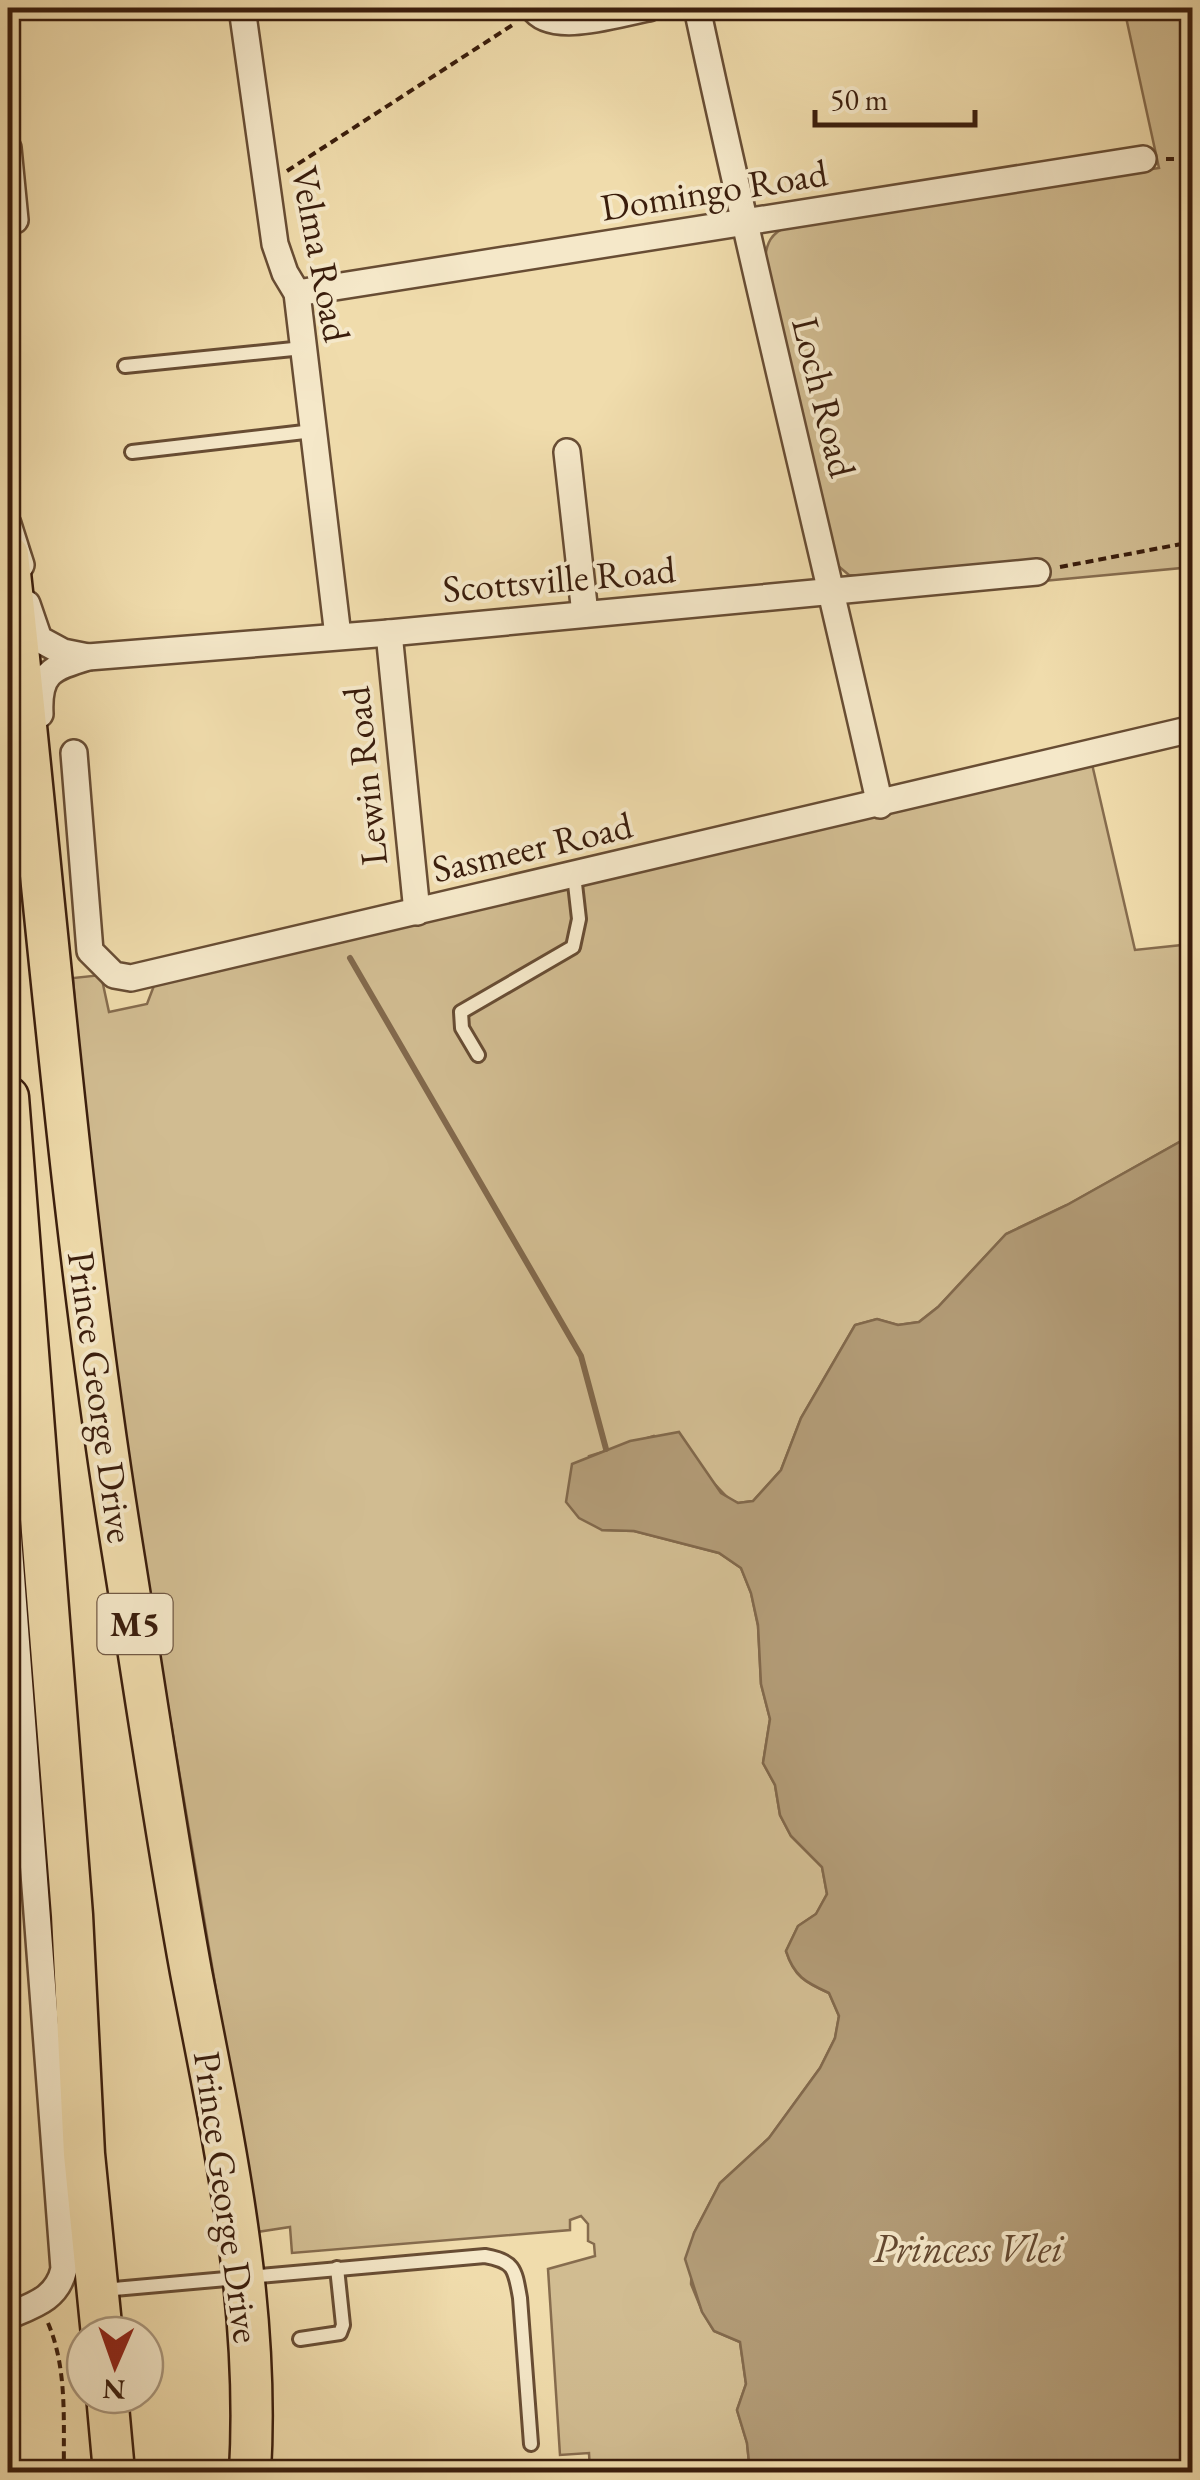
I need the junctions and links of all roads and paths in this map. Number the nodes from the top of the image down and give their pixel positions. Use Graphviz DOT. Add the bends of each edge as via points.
graph roads {
  1 [pos="242,8"];
  2 [pos="469,8"];
  3 [pos="533,8"];
  4 [pos="649,8"];
  5 [pos="697,8"];
  6 [pos="8,148"];
  7 [pos="1143,160"];
  8 [pos="267,184"];
  9 [pos="1192,191"];
  10 [pos="15,220"];
  11 [pos="743,223"];
  12 [pos="297,294"];
  13 [pos="303,348"];
  14 [pos="125,366"];
  15 [pos="313,430"];
  16 [pos="132,452"];
  17 [pos="566,452"];
  18 [pos="8,524"];
  19 [pos="1192,542"];
  20 [pos="8,554"];
  21 [pos="1037,572"];
  22 [pos="832,591"];
  23 [pos="585,614"];
  24 [pos="388,633"];
  25 [pos="338,636"];
  26 [pos="88,656"];
  27 [pos="1192,729"];
  28 [pos="74,754"];
  29 [pos="880,804"];
  30 [pos="41,852"];
  31 [pos="574,875"];
  32 [pos="417,912"];
  33 [pos="478,1055"];
  34 [pos="8,1097"];
  35 [pos="8,1530"];
  36 [pos="14,1685"];
  37 [pos="337,2268"];
  38 [pos="245,2276"];
  39 [pos="98,2291"];
  40 [pos="42,2312"];
  41 [pos="100,2315"];
  42 [pos="8,2316"];
  43 [pos="300,2338"];
  44 [pos="110,2415"];
  45 [pos="531,2444"];
  46 [pos="64,2472"];
  47 [pos="114,2472"];
  48 [pos="250,2472"];
  1 -- 8 [label="street, Velma Road"];
  2 -- 8 [label="path" via="522,19"];
  3 -- 4 [label="street" via="556,24"];
  5 -- 11 [label="street, Loch Road"];
  6 -- 10 [label="street"];
  7 -- 9 [label="path" via="1190,159"];
  7 -- 11 [label="street, Domingo Road"];
  8 -- 12 [label="street, Velma Road" via="279,260"];
  11 -- 12 [label="street, Domingo Road"];
  11 -- 22 [label="street, Loch Road"];
  12 -- 13 [label="street, Velma Road"];
  13 -- 14 [label="lane"];
  13 -- 15 [label="street, Velma Road"];
  15 -- 16 [label="lane"];
  15 -- 25 [label="street, Velma Road"];
  17 -- 23 [label="street"];
  18 -- 26 [label="street, Scottsville Road" via="34,631 47,645"];
  19 -- 21 [label="path"];
  20 -- 30 [label="main road, Prince George Drive / M5"];
  21 -- 22 [label="street, Scottsville Road"];
  22 -- 23 [label="street, Scottsville Road"];
  22 -- 29 [label="street, Loch Road"];
  23 -- 24 [label="street, Scottsville Road"];
  24 -- 25 [label="street, Scottsville Road"];
  24 -- 32 [label="street, Lewin Road"];
  25 -- 26 [label="street, Scottsville Road"];
  26 -- 30 [label="street, Scottsville Road" via="52,670 40,687"];
  27 -- 29 [label="street, Sasmeer Road"];
  28 -- 32 [label="street, Sasmeer Road" via="88,942 114,974 132,978"];
  29 -- 31 [label="street, Sasmeer Road"];
  30 -- 38 [label="main road, Prince George Drive / M5" via="99,1402"];
  31 -- 32 [label="street, Sasmeer Road"];
  31 -- 33 [label="lane" via="579,919 573,948 461,1012 460,1024"];
  34 -- 39 [label="main road, Prince George Drive / M5"];
  35 -- 36 [label="street"];
  36 -- 40 [label="street" via="64,2269"];
  37 -- 38 [label="lane"];
  37 -- 43 [label="lane" via="340,2332"];
  37 -- 45 [label="lane" via="485,2256 510,2265 520,2298"];
  38 -- 39 [label="lane"];
  38 -- 48 [label="main road, Prince George Drive / M5"];
  39 -- 41 [label="main road, Prince George Drive / M5"];
  40 -- 42 [label="street"];
  40 -- 46 [label="path" via="57,2345 62,2380"];
  44 -- 47 [label="main road"];
}
